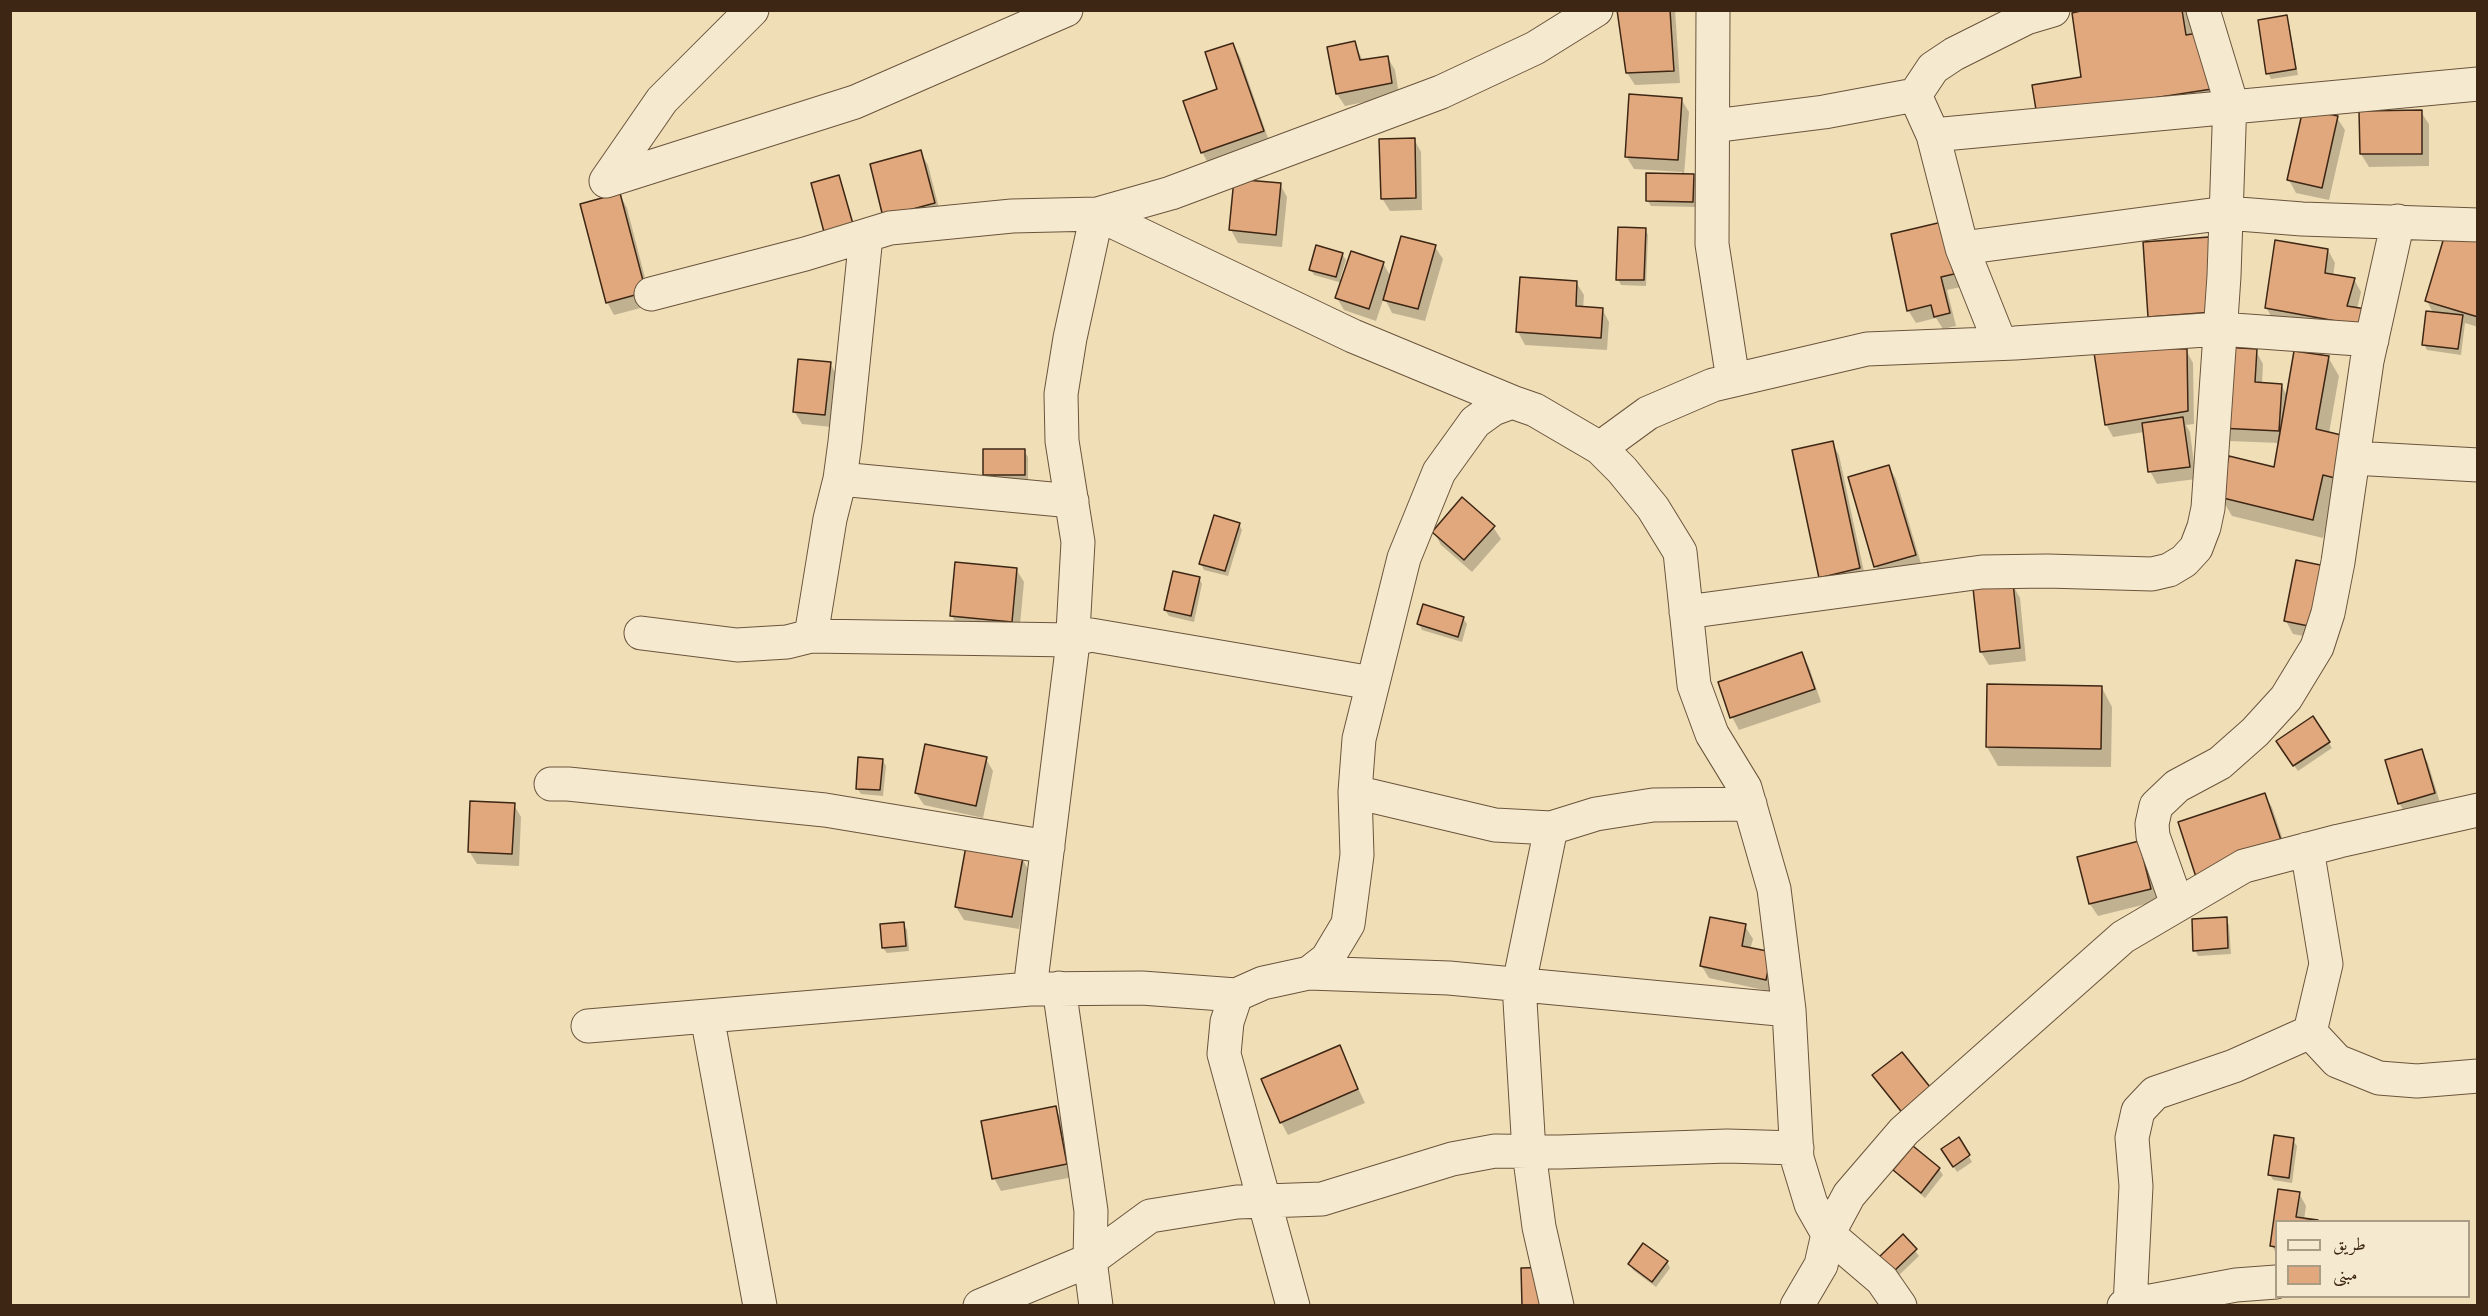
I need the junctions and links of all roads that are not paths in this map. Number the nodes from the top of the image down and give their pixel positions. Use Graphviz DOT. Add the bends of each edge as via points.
graph roads {
  1 [pos="752,10"];
  2 [pos="1066,10"];
  3 [pos="1596,10"];
  4 [pos="1713,10"];
  5 [pos="2054,10"];
  6 [pos="2203,10"];
  7 [pos="2478,84"];
  8 [pos="1915,95"];
  9 [pos="2230,107"];
  10 [pos="1713,126"];
  11 [pos="1933,135"];
  12 [pos="2226,213"];
  13 [pos="1097,214"];
  14 [pos="2398,221"];
  15 [pos="2478,225"];
  16 [pos="866,236"];
  17 [pos="1962,248"];
  18 [pos="651,294"];
  19 [pos="2220,329"];
  20 [pos="2372,340"];
  21 [pos="2000,344"];
  22 [pos="1733,380"];
  23 [pos="1512,402"];
  24 [pos="1600,448"];
  25 [pos="2353,458"];
  26 [pos="2478,465"];
  27 [pos="840,479"];
  28 [pos="1072,501"];
  29 [pos="1686,612"];
  30 [pos="641,633"];
  31 [pos="811,636"];
  32 [pos="1072,640"];
  33 [pos="1372,682"];
  34 [pos="551,784"];
  35 [pos="1355,792"];
  36 [pos="1750,804"];
  37 [pos="2478,810"];
  38 [pos="1551,828"];
  39 [pos="1048,847"];
  40 [pos="2307,849"];
  41 [pos="2177,904"];
  42 [pos="1309,974"];
  43 [pos="1519,984"];
  44 [pos="1045,989"];
  45 [pos="1236,995"];
  46 [pos="1789,1010"];
  47 [pos="707,1016"];
  48 [pos="588,1026"];
  49 [pos="2310,1032"];
  50 [pos="2478,1076"];
  51 [pos="1797,1148"];
  52 [pos="1529,1152"];
  53 [pos="1265,1203"];
  54 [pos="1828,1234"];
  55 [pos="1089,1260"];
  56 [pos="2275,1282"];
  57 [pos="760,1305"];
  58 [pos="980,1305"];
  59 [pos="1096,1305"];
  60 [pos="1293,1305"];
  61 [pos="1557,1305"];
  62 [pos="1797,1305"];
  63 [pos="1900,1305"];
  64 [pos="2128,1305"];
  1 -- 2 [label="street" via="663,100 606,181 855,102"];
  3 -- 13 [label="street" via="1535,48 1441,92 1171,193"];
  4 -- 10 [label="street"];
  5 -- 8 [label="street" via="2026,18 1954,54 1933,68"];
  6 -- 9 [label="street"];
  7 -- 9 [label="street"];
  8 -- 10 [label="street"];
  8 -- 11 [label="street"];
  9 -- 11 [label="street"];
  9 -- 12 [label="street"];
  10 -- 22 [label="street" via="1712,244"];
  11 -- 17 [label="street"];
  12 -- 14 [label="street"];
  12 -- 17 [label="street"];
  12 -- 19 [label="street"];
  13 -- 16 [label="street" via="1012,216 890,228"];
  13 -- 23 [label="street" via="1353,336"];
  13 -- 28 [label="street" via="1061,394 1062,441"];
  14 -- 15 [label="street"];
  14 -- 20 [label="street"];
  16 -- 18 [label="street"];
  16 -- 27 [label="street"];
  17 -- 21 [label="street"];
  19 -- 20 [label="street"];
  19 -- 21 [label="street"];
  19 -- 29 [label="street" via="2204,527 2196,548 2169,570 2152,574 1982,572"];
  20 -- 25 [label="street"];
  21 -- 22 [label="street" via="1867,349"];
  22 -- 24 [label="street" via="1648,412"];
  23 -- 24 [label="street" via="1535,410"];
  23 -- 33 [label="street" via="1475,422 1439,472 1404,558"];
  24 -- 29 [label="street" via="1653,508 1680,552"];
  25 -- 26 [label="street"];
  25 -- 41 [label="street" via="2338,562 2317,647 2286,698 2255,732 2220,763 2177,786 2156,806 2153,836"];
  27 -- 28 [label="street"];
  27 -- 31 [label="street"];
  28 -- 32 [label="street" via="1078,542"];
  29 -- 36 [label="street" via="1694,685 1712,734 1745,788"];
  30 -- 31 [label="street" via="737,645 787,642"];
  31 -- 32 [label="street"];
  32 -- 33 [label="street" via="1091,635"];
  32 -- 39 [label="street"];
  33 -- 35 [label="street" via="1359,739"];
  34 -- 39 [label="street" via="825,810"];
  35 -- 38 [label="street" via="1496,825"];
  35 -- 42 [label="street" via="1357,855 1348,924 1327,959"];
  36 -- 38 [label="street" via="1653,805 1596,814"];
  36 -- 46 [label="street" via="1774,889"];
  37 -- 40 [label="street"];
  38 -- 43 [label="street"];
  39 -- 44 [label="street"];
  40 -- 41 [label="street" via="2244,866"];
  40 -- 49 [label="street" via="2326,964"];
  41 -- 54 [label="street" via="2123,937 1904,1131 1849,1195"];
  42 -- 43 [label="street"];
  42 -- 45 [label="street" via="1263,982"];
  43 -- 46 [label="street"];
  43 -- 52 [label="street"];
  44 -- 45 [label="street" via="1142,988"];
  44 -- 47 [label="street"];
  44 -- 55 [label="street" via="1091,1212"];
  45 -- 53 [label="street" via="1227,1022 1224,1054"];
  46 -- 51 [label="street"];
  47 -- 48 [label="street"];
  47 -- 57 [label="street"];
  49 -- 50 [label="street" via="2337,1061 2379,1078 2417,1081"];
  49 -- 64 [label="street" via="2234,1066 2156,1093 2138,1111 2132,1138 2136,1186"];
  51 -- 52 [label="street" via="1727,1146"];
  51 -- 54 [label="street" via="1811,1204"];
  52 -- 53 [label="street" via="1495,1151 1452,1159 1322,1199"];
  52 -- 61 [label="street" via="1539,1227"];
  53 -- 55 [label="street" via="1238,1202 1150,1216"];
  53 -- 60 [label="street"];
  54 -- 62 [label="street" via="1821,1265"];
  54 -- 63 [label="street" via="1882,1280"];
  55 -- 58 [label="street"];
  55 -- 59 [label="street"];
  56 -- 64 [label="street" via="2236,1285"];
}
